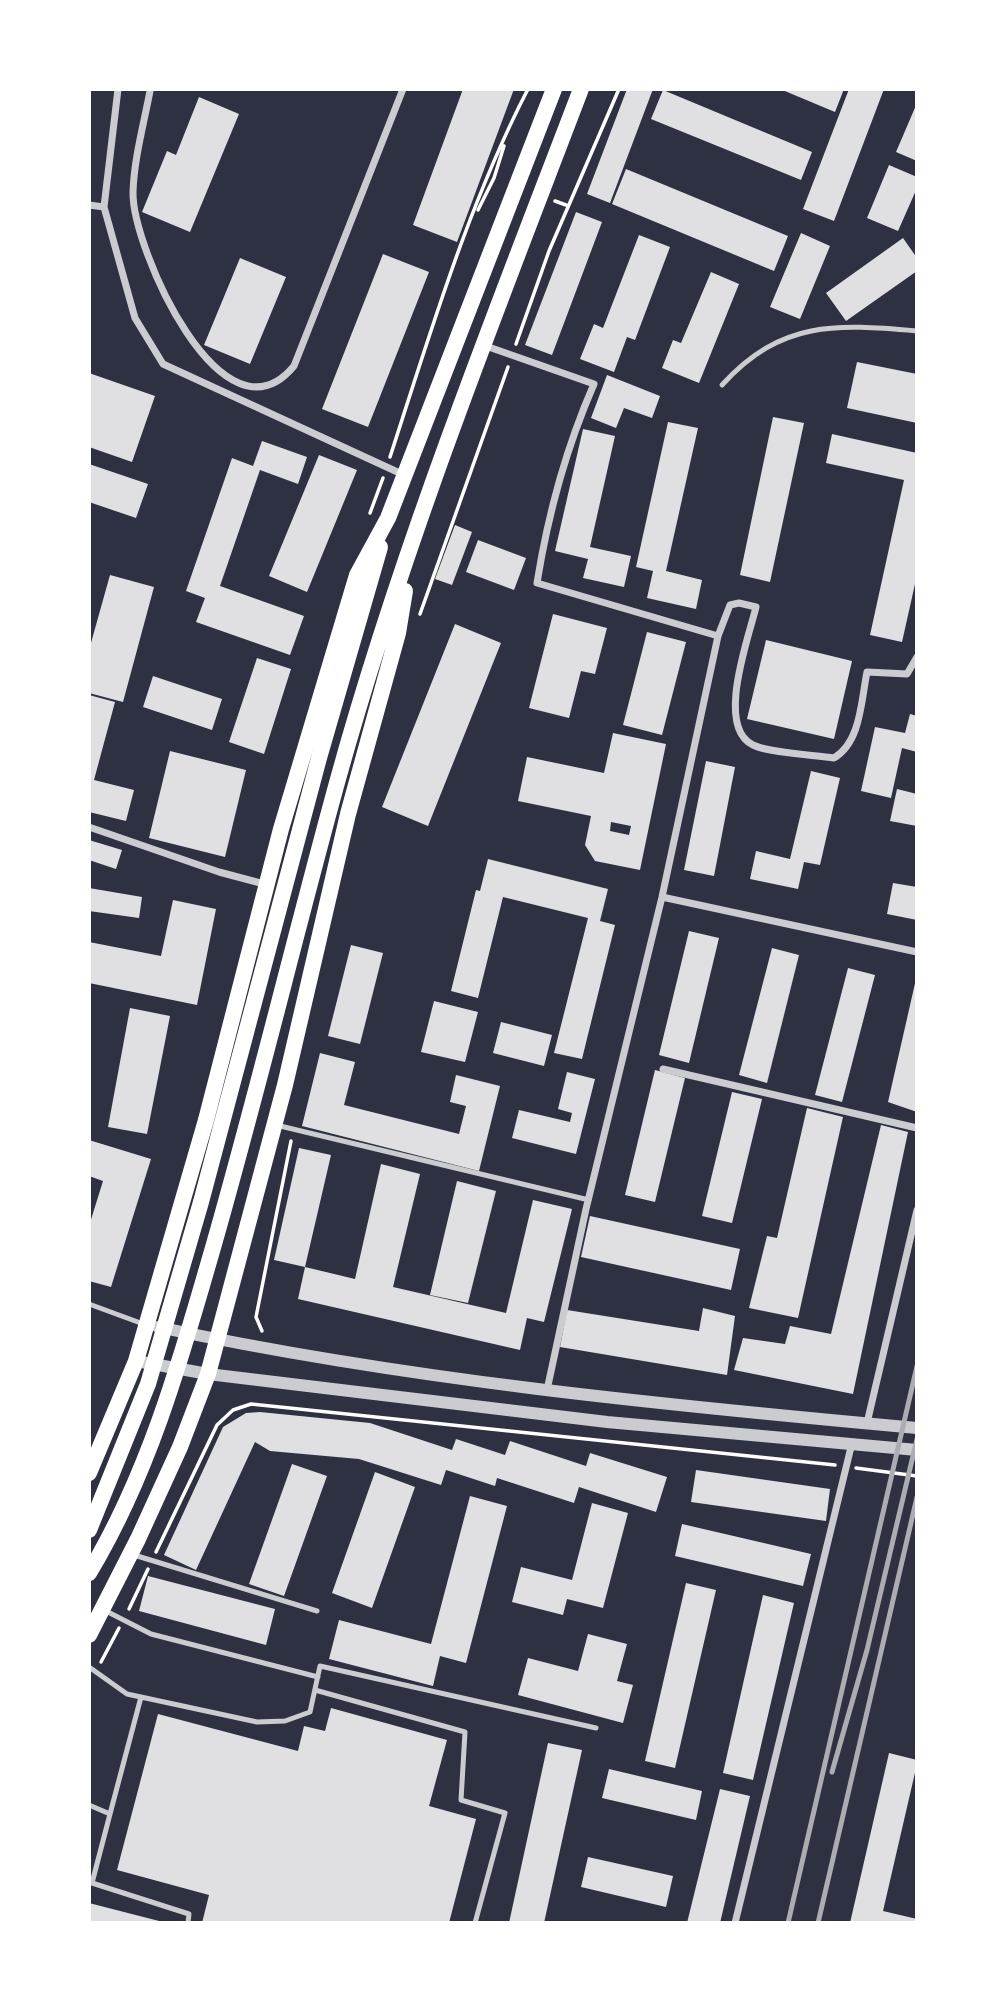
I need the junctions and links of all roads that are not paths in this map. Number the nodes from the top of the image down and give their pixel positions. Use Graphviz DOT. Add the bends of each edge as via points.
graph roads {
  1 [pos="118,89"];
  2 [pos="403,89"];
  3 [pos="554,89"];
  4 [pos="581,89"];
  5 [pos="150,91"];
  6 [pos="89,205"];
  7 [pos="104,207"];
  8 [pos="917,331"];
  9 [pos="483,345"];
  10 [pos="238,382"];
  11 [pos="722,385"];
  12 [pos="232,396"];
  13 [pos="405,476"];
  14 [pos="388,518"];
  15 [pos="412,544"];
  16 [pos="718,636"];
  17 [pos="917,657"];
  18 [pos="89,827"];
  19 [pos="268,885"];
  20 [pos="662,897"];
  21 [pos="917,952"];
  22 [pos="663,1069"];
  23 [pos="273,1124"];
  24 [pos="917,1128"];
  25 [pos="589,1200"];
  26 [pos="917,1210"];
  27 [pos="89,1304"];
  28 [pos="146,1325"];
  29 [pos="216,1340"];
  30 [pos="136,1361"];
  31 [pos="208,1374"];
  32 [pos="547,1390"];
  33 [pos="867,1423"];
  34 [pos="917,1428"];
  35 [pos="853,1442"];
  36 [pos="917,1450"];
  37 [pos="89,1473"];
  38 [pos="89,1530"];
  39 [pos="131,1554"];
  40 [pos="89,1573"];
  41 [pos="104,1610"];
  42 [pos="317,1611"];
  43 [pos="89,1635"];
  44 [pos="89,1667"];
  45 [pos="318,1676"];
  46 [pos="316,1690"];
  47 [pos="141,1697"];
  48 [pos="596,1728"];
  49 [pos="89,1805"];
  50 [pos="110,1814"];
  51 [pos="188,1923"];
  52 [pos="475,1923"];
  53 [pos="735,1923"];
  1 -- 7 [label="street"];
  2 -- 10 [label="street" via="295,366 263,387"];
  3 -- 13 [label="highway"];
  4 -- 9 [label="highway"];
  5 -- 10 [label="street" via="133,193 142,239 167,298 199,352"];
  6 -- 7 [label="street"];
  7 -- 12 [label="street" via="135,318 163,364"];
  8 -- 11 [label="lane" via="855,326 805,331 762,349"];
  9 -- 15 [label="highway"];
  9 -- 16 [label="street" via="594,384 558,485 537,583"];
  10 -- 12 [label="street"];
  12 -- 13 [label="street"];
  13 -- 14 [label="highway"];
  14 -- 19 [label="highway" via="357,575"];
  14 -- 38 [label="highway" via="148,1384"];
  15 -- 23 [label="highway" via="398,633 348,814"];
  15 -- 40 [label="highway" via="339,777 173,1387 110,1539"];
  16 -- 17 [label="street" via="730,605 756,607 734,697 742,736 754,746 834,758 847,750 854,736 867,672 907,674"];
  16 -- 20 [label="street"];
  18 -- 19 [label="street" via="219,873"];
  19 -- 28 [label="highway"];
  20 -- 21 [label="street"];
  20 -- 25 [label="street"];
  22 -- 24 [label="street"];
  23 -- 25 [label="lane"];
  23 -- 29 [label="highway"];
  25 -- 32 [label="street"];
  26 -- 33 [label="street"];
  27 -- 28 [label="lane"];
  28 -- 29 [label="street"];
  28 -- 30 [label="highway"];
  29 -- 31 [label="highway"];
  29 -- 32 [label="street"];
  30 -- 31 [label="street"];
  30 -- 37 [label="highway"];
  31 -- 35 [label="street" via="607,1422"];
  31 -- 39 [label="highway"];
  32 -- 33 [label="street"];
  33 -- 34 [label="street"];
  35 -- 36 [label="street"];
  35 -- 53 [label="street"];
  39 -- 41 [label="highway"];
  39 -- 42 [label="lane"];
  41 -- 43 [label="highway"];
  41 -- 45 [label="lane" via="151,1634"];
  44 -- 47 [label="lane" via="127,1694"];
  45 -- 46 [label="lane"];
  45 -- 48 [label="lane" via="320,1667"];
  46 -- 47 [label="lane" via="310,1712 285,1721 257,1722"];
  46 -- 52 [label="lane" via="465,1732 461,1800 505,1813"];
  47 -- 50 [label="lane"];
  49 -- 50 [label="lane"];
  50 -- 51 [label="lane" via="92,1883 189,1914"];
}
